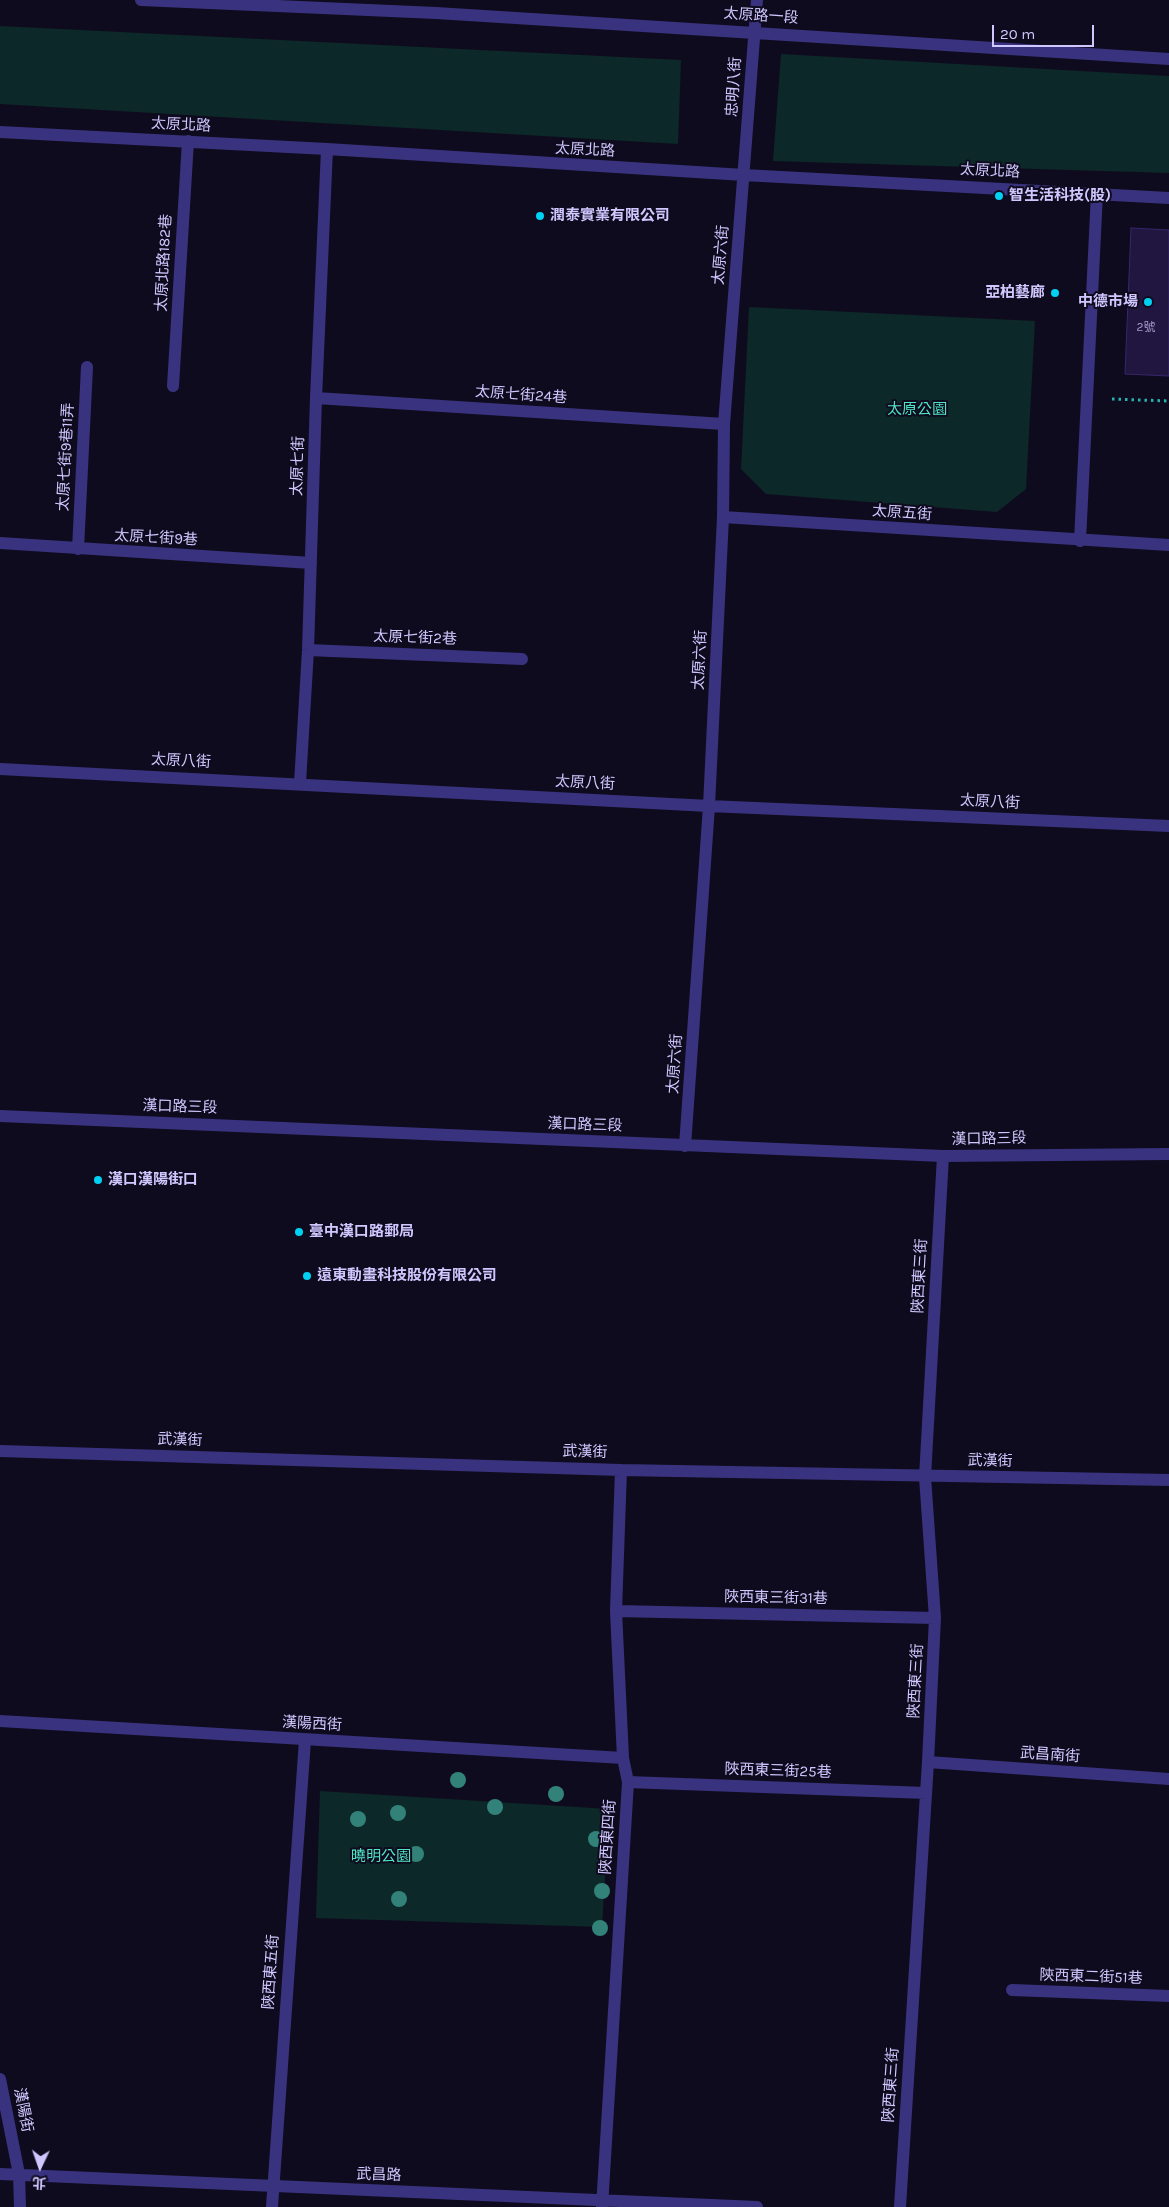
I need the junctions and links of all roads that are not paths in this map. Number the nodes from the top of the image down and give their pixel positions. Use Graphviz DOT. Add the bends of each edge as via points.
graph roads {
  1 [pos="141,0"];
  2 [pos="757,0"];
  3 [pos="755,32"];
  4 [pos="1169,59"];
  5 [pos="0,132"];
  6 [pos="188,141"];
  7 [pos="327,149"];
  8 [pos="744,176"];
  9 [pos="1097,193"];
  10 [pos="1169,198"];
  11 [pos="87,367"];
  12 [pos="173,386"];
  13 [pos="316,398"];
  14 [pos="724,424"];
  15 [pos="723,517"];
  16 [pos="1080,541"];
  17 [pos="0,543"];
  18 [pos="1169,545"];
  19 [pos="78,549"];
  20 [pos="311,563"];
  21 [pos="308,650"];
  22 [pos="522,659"];
  23 [pos="0,769"];
  24 [pos="300,783"];
  25 [pos="709,806"];
  26 [pos="1169,826"];
  27 [pos="0,1116"];
  28 [pos="685,1146"];
  29 [pos="1169,1154"];
  30 [pos="943,1156"];
  31 [pos="0,1451"];
  32 [pos="621,1470"];
  33 [pos="925,1477"];
  34 [pos="1169,1480"];
  35 [pos="616,1612"];
  36 [pos="935,1618"];
  37 [pos="0,1721"];
  38 [pos="305,1740"];
  39 [pos="623,1758"];
  40 [pos="928,1762"];
  41 [pos="1169,1779"];
  42 [pos="628,1782"];
  43 [pos="926,1793"];
  44 [pos="1012,1990"];
  45 [pos="1169,1996"];
  46 [pos="0,2079"];
  47 [pos="0,2174"];
  48 [pos="19,2174"];
  49 [pos="272,2187"];
  50 [pos="602,2203"];
  51 [pos="20,2207"];
  52 [pos="272,2207"];
  53 [pos="757,2207"];
  54 [pos="900,2207"];
  1 -- 3 [label="street, 太原路一段"];
  2 -- 3 [label="street, 忠明八街"];
  3 -- 4 [label="street, 太原路一段"];
  3 -- 8 [label="street, 忠明八街"];
  5 -- 6 [label="street, 太原北路"];
  6 -- 7 [label="street, 太原北路"];
  6 -- 12 [label="street, 太原北路182巷"];
  7 -- 8 [label="street, 太原北路"];
  7 -- 13 [label="street, 太原七街"];
  8 -- 9 [label="street, 太原北路"];
  8 -- 14 [label="street, 太原六街"];
  9 -- 10 [label="street, 太原北路"];
  9 -- 16 [label="street"];
  11 -- 19 [label="street, 太原七街9巷11弄"];
  13 -- 14 [label="street, 太原七街24巷"];
  13 -- 20 [label="street, 太原七街"];
  14 -- 15 [label="street, 太原六街"];
  15 -- 16 [label="street, 太原五街"];
  15 -- 25 [label="street, 太原六街"];
  16 -- 18 [label="street, 太原五街"];
  17 -- 19 [label="street, 太原七街9巷"];
  19 -- 20 [label="street, 太原七街9巷"];
  20 -- 21 [label="street, 太原七街"];
  21 -- 22 [label="street, 太原七街2巷"];
  21 -- 24 [label="street, 太原七街"];
  23 -- 24 [label="street, 太原八街"];
  24 -- 25 [label="street, 太原八街"];
  25 -- 26 [label="street, 太原八街"];
  25 -- 28 [label="street, 太原六街"];
  27 -- 28 [label="street, 漢口路三段"];
  28 -- 30 [label="street, 漢口路三段"];
  29 -- 30 [label="street, 漢口路三段"];
  30 -- 33 [label="street, 陜西東三街"];
  31 -- 32 [label="street, 武漢街"];
  32 -- 33 [label="street, 武漢街"];
  32 -- 35 [label="street, 陜西東四街"];
  33 -- 34 [label="street, 武漢街"];
  33 -- 36 [label="street, 陜西東三街"];
  35 -- 36 [label="street, 陜西東三街31巷"];
  35 -- 39 [label="street, 陜西東四街"];
  36 -- 40 [label="street, 陜西東三街"];
  37 -- 38 [label="street, 漢陽西街"];
  38 -- 39 [label="street, 漢陽西街"];
  38 -- 49 [label="street, 陝西東五街"];
  39 -- 42 [label="street, 陜西東四街"];
  40 -- 41 [label="street, 武昌南街"];
  40 -- 43 [label="street, 陜西東三街"];
  42 -- 43 [label="street, 陜西東三街25巷"];
  42 -- 50 [label="street, 陜西東四街"];
  43 -- 54 [label="street, 陜西東三街"];
  44 -- 45 [label="street, 陝西東二街51巷"];
  46 -- 48 [label="street, 漢陽街"];
  47 -- 48 [label="street, 武昌路"];
  48 -- 49 [label="street, 武昌路"];
  48 -- 51 [label="street, 漢陽街"];
  49 -- 50 [label="street, 武昌路"];
  49 -- 52 [label="street, 陝西東五街"];
  50 -- 53 [label="street, 武昌路"];
}
